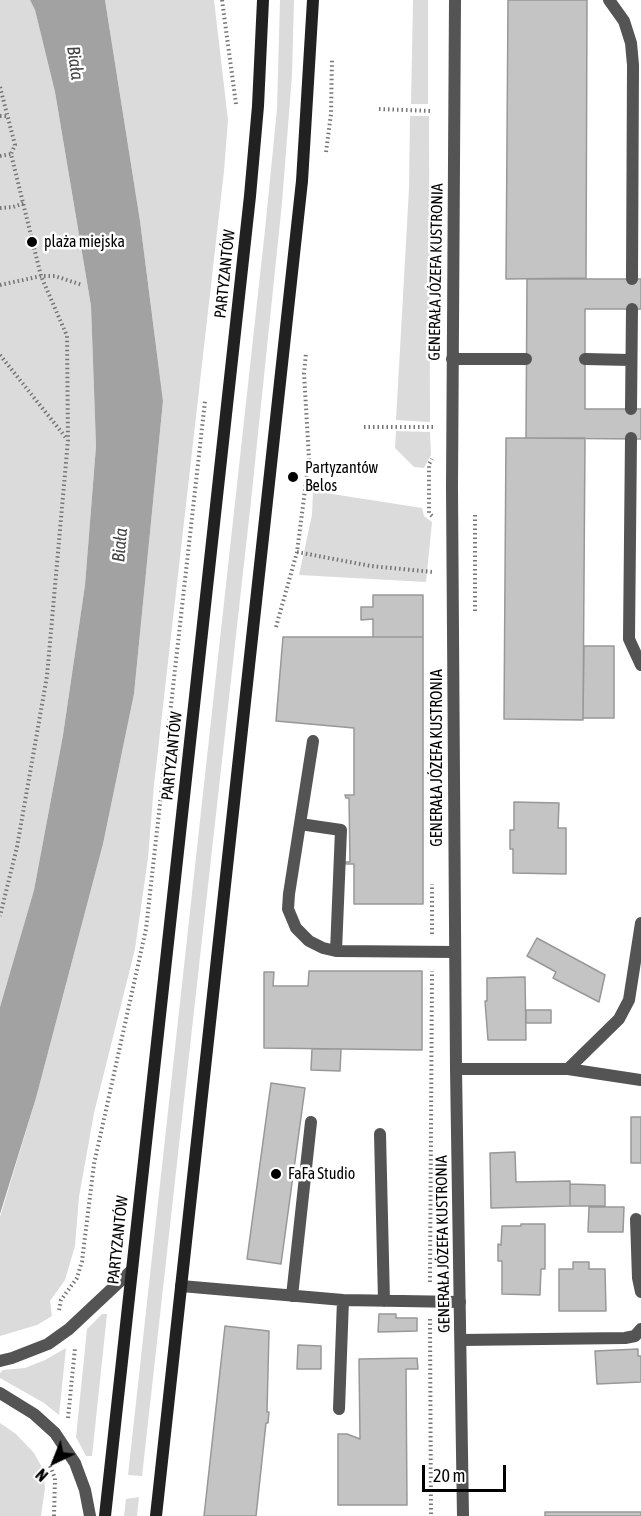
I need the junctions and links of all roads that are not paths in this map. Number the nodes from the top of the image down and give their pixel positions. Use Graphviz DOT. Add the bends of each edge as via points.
graph roads {
  1 [pos="263,0"];
  2 [pos="313,0"];
  3 [pos="455,0"];
  4 [pos="609,0"];
  5 [pos="632,279"];
  6 [pos="632,309"];
  7 [pos="452,359"];
  8 [pos="526,359"];
  9 [pos="585,359"];
  10 [pos="630,360"];
  11 [pos="631,409"];
  12 [pos="631,438"];
  13 [pos="641,665"];
  14 [pos="312,741"];
  15 [pos="300,824"];
  16 [pos="641,923"];
  17 [pos="336,951"];
  18 [pos="455,952"];
  19 [pos="456,1069"];
  20 [pos="568,1070"];
  21 [pos="641,1080"];
  22 [pos="311,1122"];
  23 [pos="380,1134"];
  24 [pos="636,1220"];
  25 [pos="132,1270"];
  26 [pos="181,1286"];
  27 [pos="641,1292"];
  28 [pos="292,1296"];
  29 [pos="343,1300"];
  30 [pos="384,1301"];
  31 [pos="460,1302"];
  32 [pos="641,1329"];
  33 [pos="461,1340"];
  34 [pos="0,1360"];
  35 [pos="0,1393"];
  36 [pos="339,1409"];
  37 [pos="90,1516"];
  38 [pos="105,1516"];
  39 [pos="156,1516"];
  40 [pos="463,1516"];
  1 -- 25 [label="main road, PARTYZANTÓW" via="250,196"];
  2 -- 26 [label="main road" via="302,181"];
  3 -- 7 [label="street, GENERAŁA JÓZEFA KUSTRONIA"];
  4 -- 5 [label="street" via="624,21 633,65"];
  6 -- 10 [label="street"];
  7 -- 8 [label="street"];
  7 -- 18 [label="street, GENERAŁA JÓZEFA KUSTRONIA"];
  9 -- 10 [label="street"];
  10 -- 11 [label="street"];
  12 -- 13 [label="street" via="628,639"];
  14 -- 15 [label="street"];
  15 -- 17 [label="street" via="289,894 290,917 309,941"];
  15 -- 17 [label="street" via="341,830"];
  16 -- 20 [label="street" via="629,1000 619,1019"];
  17 -- 18 [label="street"];
  18 -- 19 [label="street, GENERAŁA JÓZEFA KUSTRONIA"];
  19 -- 20 [label="street"];
  19 -- 31 [label="street, GENERAŁA JÓZEFA KUSTRONIA"];
  20 -- 21 [label="street"];
  22 -- 28 [label="street"];
  23 -- 30 [label="street"];
  24 -- 27 [label="street"];
  25 -- 34 [label="street" via="48,1344"];
  25 -- 38 [label="main road, PARTYZANTÓW"];
  26 -- 28 [label="street"];
  26 -- 39 [label="main road"];
  28 -- 29 [label="street"];
  29 -- 30 [label="street"];
  29 -- 36 [label="street"];
  30 -- 31 [label="street"];
  31 -- 33 [label="street, GENERAŁA JÓZEFA KUSTRONIA"];
  32 -- 33 [label="street" via="635,1336 625,1338"];
  33 -- 40 [label="street, GENERAŁA JÓZEFA KUSTRONIA"];
  35 -- 37 [label="street" via="34,1414 55,1433 75,1463"];
}
